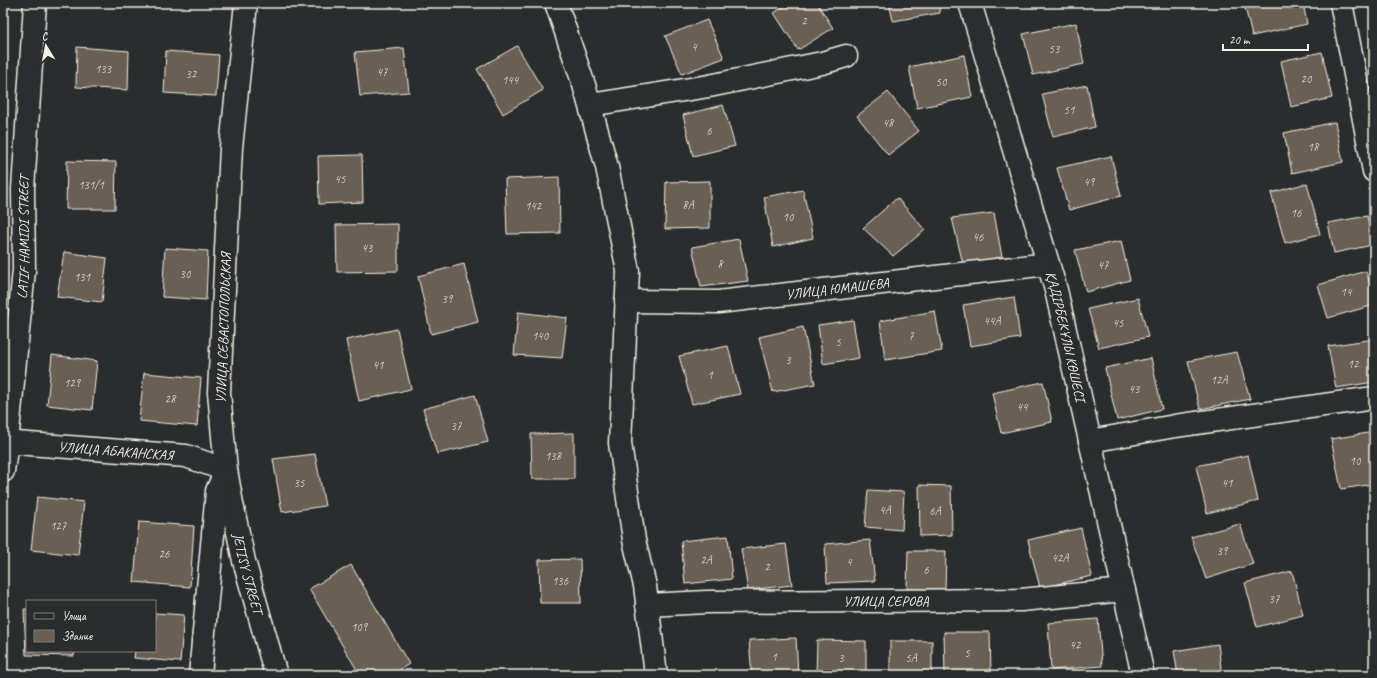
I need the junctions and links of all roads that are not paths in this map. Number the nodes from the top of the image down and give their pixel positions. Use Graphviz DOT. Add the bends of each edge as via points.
graph roads {
  1 [pos="35,3"];
  2 [pos="246,3"];
  3 [pos="556,3"];
  4 [pos="970,3"];
  5 [pos="1341,3"];
  6 [pos="846,56"];
  7 [pos="590,105"];
  8 [pos="1374,171"];
  9 [pos="1048,264"];
  10 [pos="626,302"];
  11 [pos="1374,398"];
  12 [pos="5,442"];
  13 [pos="1090,442"];
  14 [pos="226,470"];
  15 [pos="3,471"];
  16 [pos="1124,590"];
  17 [pos="647,605"];
  18 [pos="200,675"];
  19 [pos="276,675"];
  20 [pos="656,675"];
  21 [pos="1143,675"];
  1 -- 12 [label="street, LATIF HAMIDI STREET" via="23,189 24,270"];
  2 -- 14 [label="street, УЛИЦА СЕВАСТОПОЛЬСКАЯ" via="231,148 218,392"];
  3 -- 7 [label="street"];
  4 -- 9 [label="street, ҚАДІРБЕКҰЛЫ КӨШЕСІ"];
  5 -- 8 [label="street"];
  6 -- 7 [label="street" via="709,86"];
  7 -- 10 [label="street" via="607,167 628,271"];
  9 -- 10 [label="street, УЛИЦА ЮМАШЕВА" via="718,302"];
  9 -- 13 [label="street, ҚАДІРБЕКҰЛЫ КӨШЕСІ"];
  10 -- 17 [label="street" via="620,443 634,540"];
  11 -- 13 [label="street" via="1175,426"];
  12 -- 14 [label="street, УЛИЦА АБАКАНСКАЯ" via="186,456"];
  12 -- 15 [label="street, LATIF HAMIDI STREET"];
  13 -- 16 [label="street, ҚАДІРБЕКҰЛЫ КӨШЕСІ"];
  14 -- 18 [label="street, УЛИЦА СЕВАСТОПОЛЬСКАЯ" via="218,491"];
  14 -- 19 [label="street, JETISY STREET" via="244,561"];
  16 -- 17 [label="street, УЛИЦА СЕРОВА" via="1021,600 707,602"];
  16 -- 21 [label="street, ҚАДІРБЕКҰЛЫ КӨШЕСІ"];
  17 -- 20 [label="street"];
}
